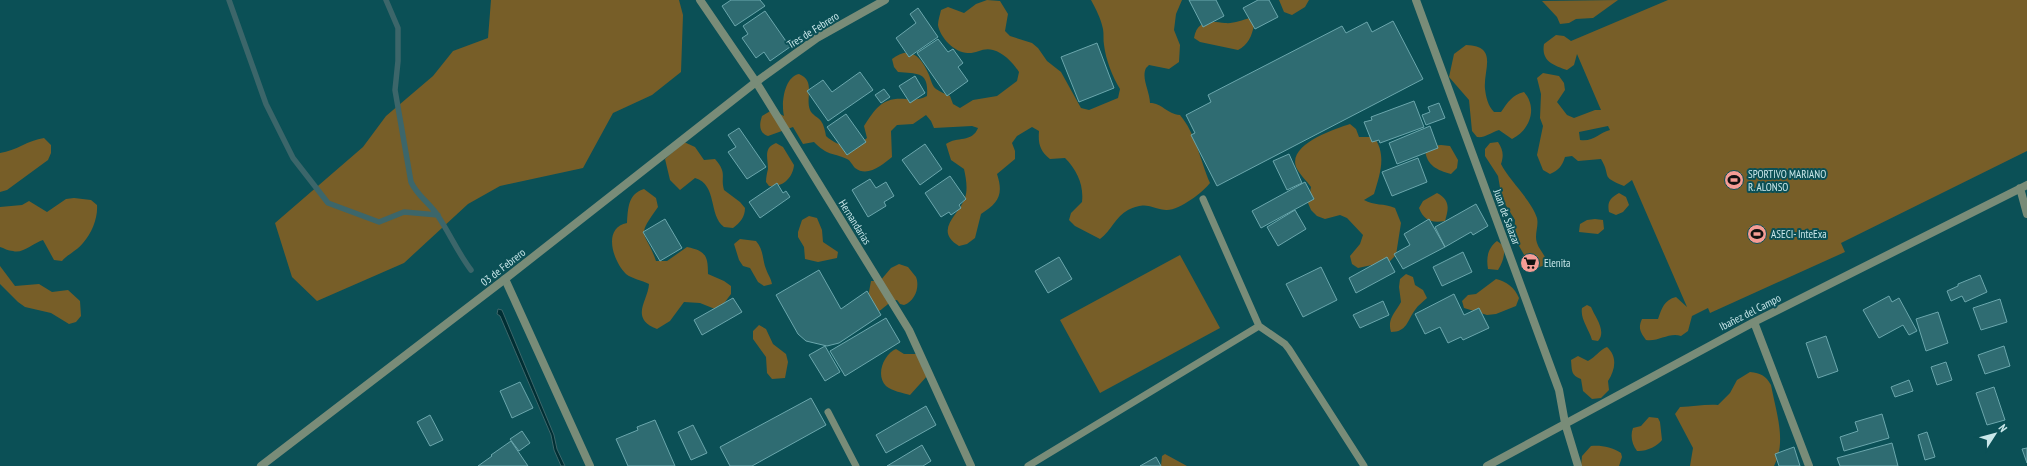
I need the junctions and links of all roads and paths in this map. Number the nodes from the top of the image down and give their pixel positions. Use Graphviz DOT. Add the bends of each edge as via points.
graph roads {
  1 [pos="700,0"];
  2 [pos="885,0"];
  3 [pos="1416,0"];
  4 [pos="756,82"];
  5 [pos="2024,186"];
  6 [pos="1203,199"];
  7 [pos="2027,214"];
  8 [pos="505,279"];
  9 [pos="1754,322"];
  10 [pos="1259,326"];
  11 [pos="828,412"];
  12 [pos="1565,423"];
  13 [pos="261,466"];
  14 [pos="590,466"];
  15 [pos="856,466"];
  16 [pos="971,466"];
  17 [pos="1028,466"];
  18 [pos="1364,466"];
  19 [pos="1487,466"];
  20 [pos="1578,466"];
  21 [pos="1809,466"];
  1 -- 4 [label="street, Hernandarias"];
  2 -- 4 [label="street, Tres de Febrero" via="816,38"];
  3 -- 12 [label="street, Juan de Salazar" via="1559,390"];
  4 -- 8 [label="street, 03 de Febrero"];
  4 -- 16 [label="street, Hernandarias" via="909,330"];
  5 -- 7 [label="street"];
  5 -- 9 [label="street, Ibañez del Campo"];
  6 -- 10 [label="lane"];
  8 -- 13 [label="street, 03 de Febrero"];
  8 -- 14 [label="street"];
  9 -- 12 [label="street, Ibañez del Campo"];
  9 -- 21 [label="street"];
  10 -- 17 [label="lane"];
  10 -- 18 [label="lane" via="1289,349"];
  11 -- 15 [label="lane"];
  12 -- 19 [label="street, Ibañez del Campo"];
  12 -- 20 [label="street, Juan de Salazar"];
}
